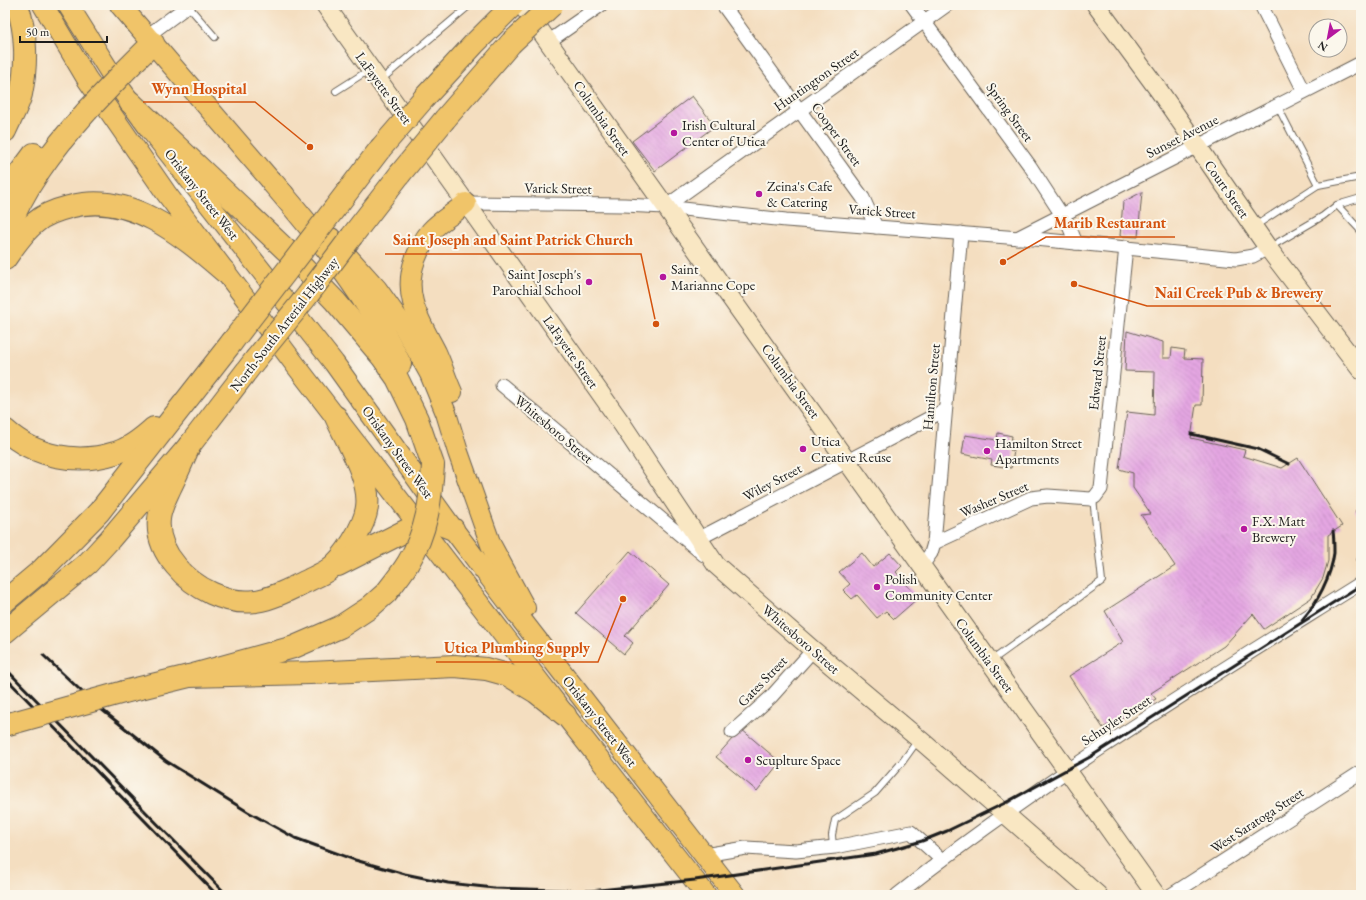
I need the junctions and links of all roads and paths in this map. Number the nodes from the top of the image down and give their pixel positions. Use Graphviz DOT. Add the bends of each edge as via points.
graph roads {
  1 [pos="17,5"];
  2 [pos="43,5"];
  3 [pos="68,5"];
  4 [pos="120,5"];
  5 [pos="325,5"];
  6 [pos="470,5"];
  7 [pos="513,5"];
  8 [pos="522,5"];
  9 [pos="552,5"];
  10 [pos="601,5"];
  11 [pos="723,5"];
  12 [pos="912,5"];
  13 [pos="947,5"];
  14 [pos="1096,5"];
  15 [pos="1261,5"];
  16 [pos="186,7"];
  17 [pos="924,21"];
  18 [pos="215,37"];
  19 [pos="150,40"];
  20 [pos="548,42"];
  21 [pos="1361,63"];
  22 [pos="375,76"];
  23 [pos="336,91"];
  24 [pos="1304,91"];
  25 [pos="130,102"];
  26 [pos="1277,105"];
  27 [pos="84,106"];
  28 [pos="800,110"];
  29 [pos="5,131"];
  30 [pos="1197,146"];
  31 [pos="1361,177"];
  32 [pos="273,183"];
  33 [pos="1318,185"];
  34 [pos="5,193"];
  35 [pos="1361,198"];
  36 [pos="466,203"];
  37 [pos="1338,205"];
  38 [pos="665,207"];
  39 [pos="1062,214"];
  40 [pos="876,227"];
  41 [pos="1254,227"];
  42 [pos="1361,231"];
  43 [pos="961,233"];
  44 [pos="5,237"];
  45 [pos="1017,238"];
  46 [pos="1076,243"];
  47 [pos="1126,247"];
  48 [pos="1268,248"];
  49 [pos="5,260"];
  50 [pos="225,272"];
  51 [pos="1361,370"];
  52 [pos="502,385"];
  53 [pos="195,389"];
  54 [pos="945,410"];
  55 [pos="336,417"];
  56 [pos="5,430"];
  57 [pos="189,446"];
  58 [pos="847,460"];
  59 [pos="433,465"];
  60 [pos="468,481"];
  61 [pos="1093,498"];
  62 [pos="419,524"];
  63 [pos="453,529"];
  64 [pos="698,538"];
  65 [pos="934,543"];
  66 [pos="716,565"];
  67 [pos="922,567"];
  68 [pos="328,570"];
  69 [pos="1361,583"];
  70 [pos="5,601"];
  71 [pos="5,632"];
  72 [pos="813,650"];
  73 [pos="554,662"];
  74 [pos="990,662"];
  75 [pos="189,676"];
  76 [pos="565,715"];
  77 [pos="5,725"];
  78 [pos="732,732"];
  79 [pos="919,738"];
  80 [pos="1067,770"];
  81 [pos="1361,772"];
  82 [pos="1005,814"];
  83 [pos="833,847"];
  84 [pos="704,855"];
  85 [pos="942,860"];
  86 [pos="706,895"];
  87 [pos="735,895"];
  88 [pos="897,895"];
  89 [pos="1098,895"];
  90 [pos="1156,895"];
  91 [pos="1171,895"];
  1 -- 29 [label="highway" via="24,38 24,67 21,95"];
  2 -- 50 [label="main road, Oriskany Street West" via="86,79"];
  3 -- 25 [label="main road, Oriskany Street West"];
  4 -- 19 [label="main road"];
  5 -- 22 [label="street, LaFayette Street"];
  6 -- 22 [label="lane"];
  7 -- 53 [label="highway, bridge" via="451,68 380,149"];
  8 -- 20 [label="street, Columbia Street"];
  9 -- 57 [label="highway, North-South Arterial Highway, bridge" via="511,43 445,119"];
  10 -- 20 [label="street"];
  11 -- 28 [label="street, Cooper Street"];
  12 -- 17 [label="street, Spring Street"];
  13 -- 17 [label="street, Huntington Street"];
  14 -- 30 [label="street, Court Street"];
  15 -- 24 [label="street"];
  16 -- 18 [label="lane"];
  16 -- 19 [label="street"];
  17 -- 28 [label="street, Huntington Street"];
  17 -- 39 [label="street, Spring Street"];
  19 -- 27 [label="highway"];
  19 -- 32 [label="main road"];
  20 -- 38 [label="street, Columbia Street"];
  21 -- 24 [label="street, Sunset Avenue"];
  22 -- 23 [label="lane"];
  22 -- 36 [label="street, LaFayette Street"];
  24 -- 26 [label="street, Sunset Avenue"];
  25 -- 59 [label="highway" via="286,250 335,301 383,358 397,378 417,419"];
  25 -- 63 [label="main road, Oriskany Street West" via="334,363"];
  26 -- 30 [label="street, Sunset Avenue"];
  26 -- 33 [label="lane"];
  27 -- 34 [label="highway" via="35,153"];
  27 -- 44 [label="highway" via="31,184"];
  28 -- 38 [label="street, Huntington Street"];
  28 -- 40 [label="street, Cooper Street" via="864,198"];
  30 -- 39 [label="street, Sunset Avenue"];
  30 -- 41 [label="street, Court Street"];
  31 -- 33 [label="lane"];
  32 -- 59 [label="highway" via="358,290 395,354 428,427"];
  32 -- 60 [label="main road" via="334,241 377,289 404,327 430,374 446,413"];
  33 -- 41 [label="lane"];
  35 -- 37 [label="lane"];
  36 -- 38 [label="street, Varick Street"];
  36 -- 60 [label="main road" via="439,223 424,239 414,262 409,287 412,301 438,356 459,412 468,453"];
  36 -- 64 [label="street, LaFayette Street" via="622,424"];
  37 -- 42 [label="lane"];
  37 -- 48 [label="lane"];
  38 -- 40 [label="street, Varick Street"];
  38 -- 58 [label="street, Columbia Street"];
  39 -- 45 [label="street, Sunset Avenue"];
  39 -- 46 [label="street, Spring Street"];
  40 -- 43 [label="street, Varick Street"];
  41 -- 48 [label="street, Court Street"];
  43 -- 45 [label="street, Varick Street"];
  43 -- 54 [label="street, Hamilton Street"];
  45 -- 46 [label="street, Varick Street"];
  46 -- 47 [label="street, Varick Street"];
  47 -- 48 [label="street, Varick Street" via="1236,259 1253,256"];
  47 -- 61 [label="street, Edward Street" via="1101,489"];
  48 -- 51 [label="street, Court Street"];
  49 -- 50 [label="highway" via="23,233 36,221 55,211 79,204 110,204 129,208 152,218 199,249"];
  50 -- 55 [label="main road, Oriskany Street West"];
  52 -- 66 [label="street, Whitesboro Street"];
  53 -- 56 [label="highway" via="144,437 116,453 80,459 59,458 26,446"];
  53 -- 70 [label="highway" via="98,512 42,570"];
  54 -- 58 [label="street, Wiley Street"];
  54 -- 65 [label="street, Hamilton Street"];
  55 -- 62 [label="main road, Oriskany Street West"];
  55 -- 68 [label="highway" via="361,470 367,489 368,507 348,550"];
  57 -- 68 [label="highway" via="163,505 159,525 165,551 190,581 219,596 238,601 255,601 272,597"];
  57 -- 71 [label="highway, North-South Arterial Highway" via="88,563"];
  58 -- 64 [label="street, Wiley Street"];
  58 -- 67 [label="street, Columbia Street"];
  59 -- 75 [label="highway, bridge" via="431,495 421,536 408,562 386,593 369,608 340,627 294,647"];
  60 -- 73 [label="main road" via="491,545"];
  61 -- 65 [label="street, Washer Street" via="1031,498"];
  61 -- 74 [label="lane" via="1102,581"];
  62 -- 63 [label="highway" via="434,522"];
  62 -- 68 [label="highway"];
  62 -- 76 [label="main road, Oriskany Street West"];
  63 -- 73 [label="main road, Oriskany Street West"];
  64 -- 66 [label="street, LaFayette Street"];
  65 -- 67 [label="street, Hamilton Street"];
  66 -- 72 [label="street, Whitesboro Street"];
  67 -- 74 [label="street, Columbia Street"];
  69 -- 80 [label="street, Schuyler Street"];
  72 -- 78 [label="street, Gates Street" via="771,697"];
  72 -- 79 [label="street, Whitesboro Street"];
  73 -- 84 [label="main road, Oriskany Street West"];
  74 -- 80 [label="street, Columbia Street"];
  75 -- 76 [label="highway" via="455,666 486,669 508,675 536,692"];
  75 -- 77 [label="highway, bridge"];
  76 -- 86 [label="main road, Oriskany Street West"];
  79 -- 82 [label="street, Whitesboro Street"];
  79 -- 83 [label="lane" via="875,793 835,820"];
  80 -- 82 [label="street, Schuyler Street"];
  80 -- 90 [label="street, Columbia Street"];
  81 -- 91 [label="street, West Saratoga Street"];
  82 -- 85 [label="street, Schuyler Street"];
  82 -- 89 [label="street, Whitesboro Street"];
  83 -- 84 [label="street" via="796,851 746,848"];
  83 -- 85 [label="street" via="911,832"];
  84 -- 87 [label="main road, Oriskany Street West"];
  85 -- 88 [label="street, Schuyler Street"];
}
